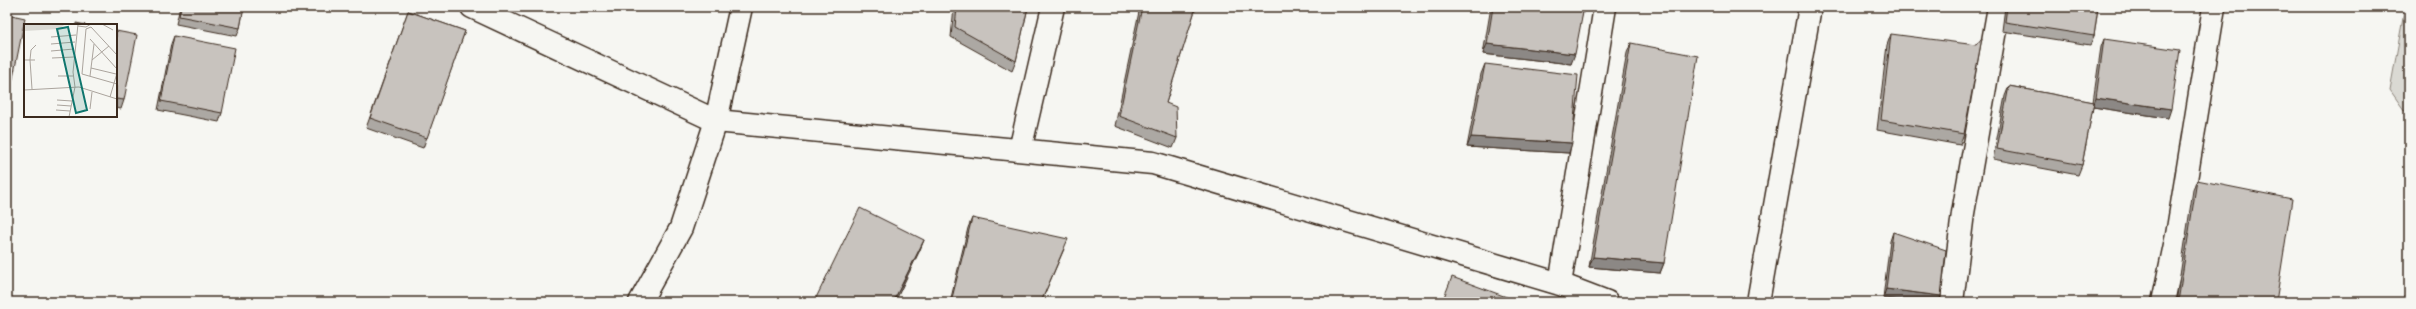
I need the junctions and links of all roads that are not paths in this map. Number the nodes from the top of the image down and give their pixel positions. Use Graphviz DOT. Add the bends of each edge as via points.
graph roads {
  1 [pos="472,7"];
  2 [pos="741,7"];
  3 [pos="1053,7"];
  4 [pos="1605,7"];
  5 [pos="1810,7"];
  6 [pos="1999,7"];
  7 [pos="2214,7"];
  8 [pos="716,121"];
  9 [pos="1020,150"];
  10 [pos="1560,284"];
  11 [pos="640,302"];
  12 [pos="1607,302"];
  13 [pos="1758,302"];
  14 [pos="1952,302"];
  15 [pos="2163,302"];
  1 -- 8 [label="street"];
  2 -- 8 [label="street"];
  3 -- 9 [label="street"];
  4 -- 10 [label="street"];
  5 -- 13 [label="street"];
  6 -- 14 [label="street" via="1963,213"];
  7 -- 15 [label="street" via="2177,235"];
  8 -- 9 [label="street"];
  8 -- 11 [label="street" via="681,228"];
  9 -- 10 [label="street" via="1153,163"];
  10 -- 12 [label="street"];
}
